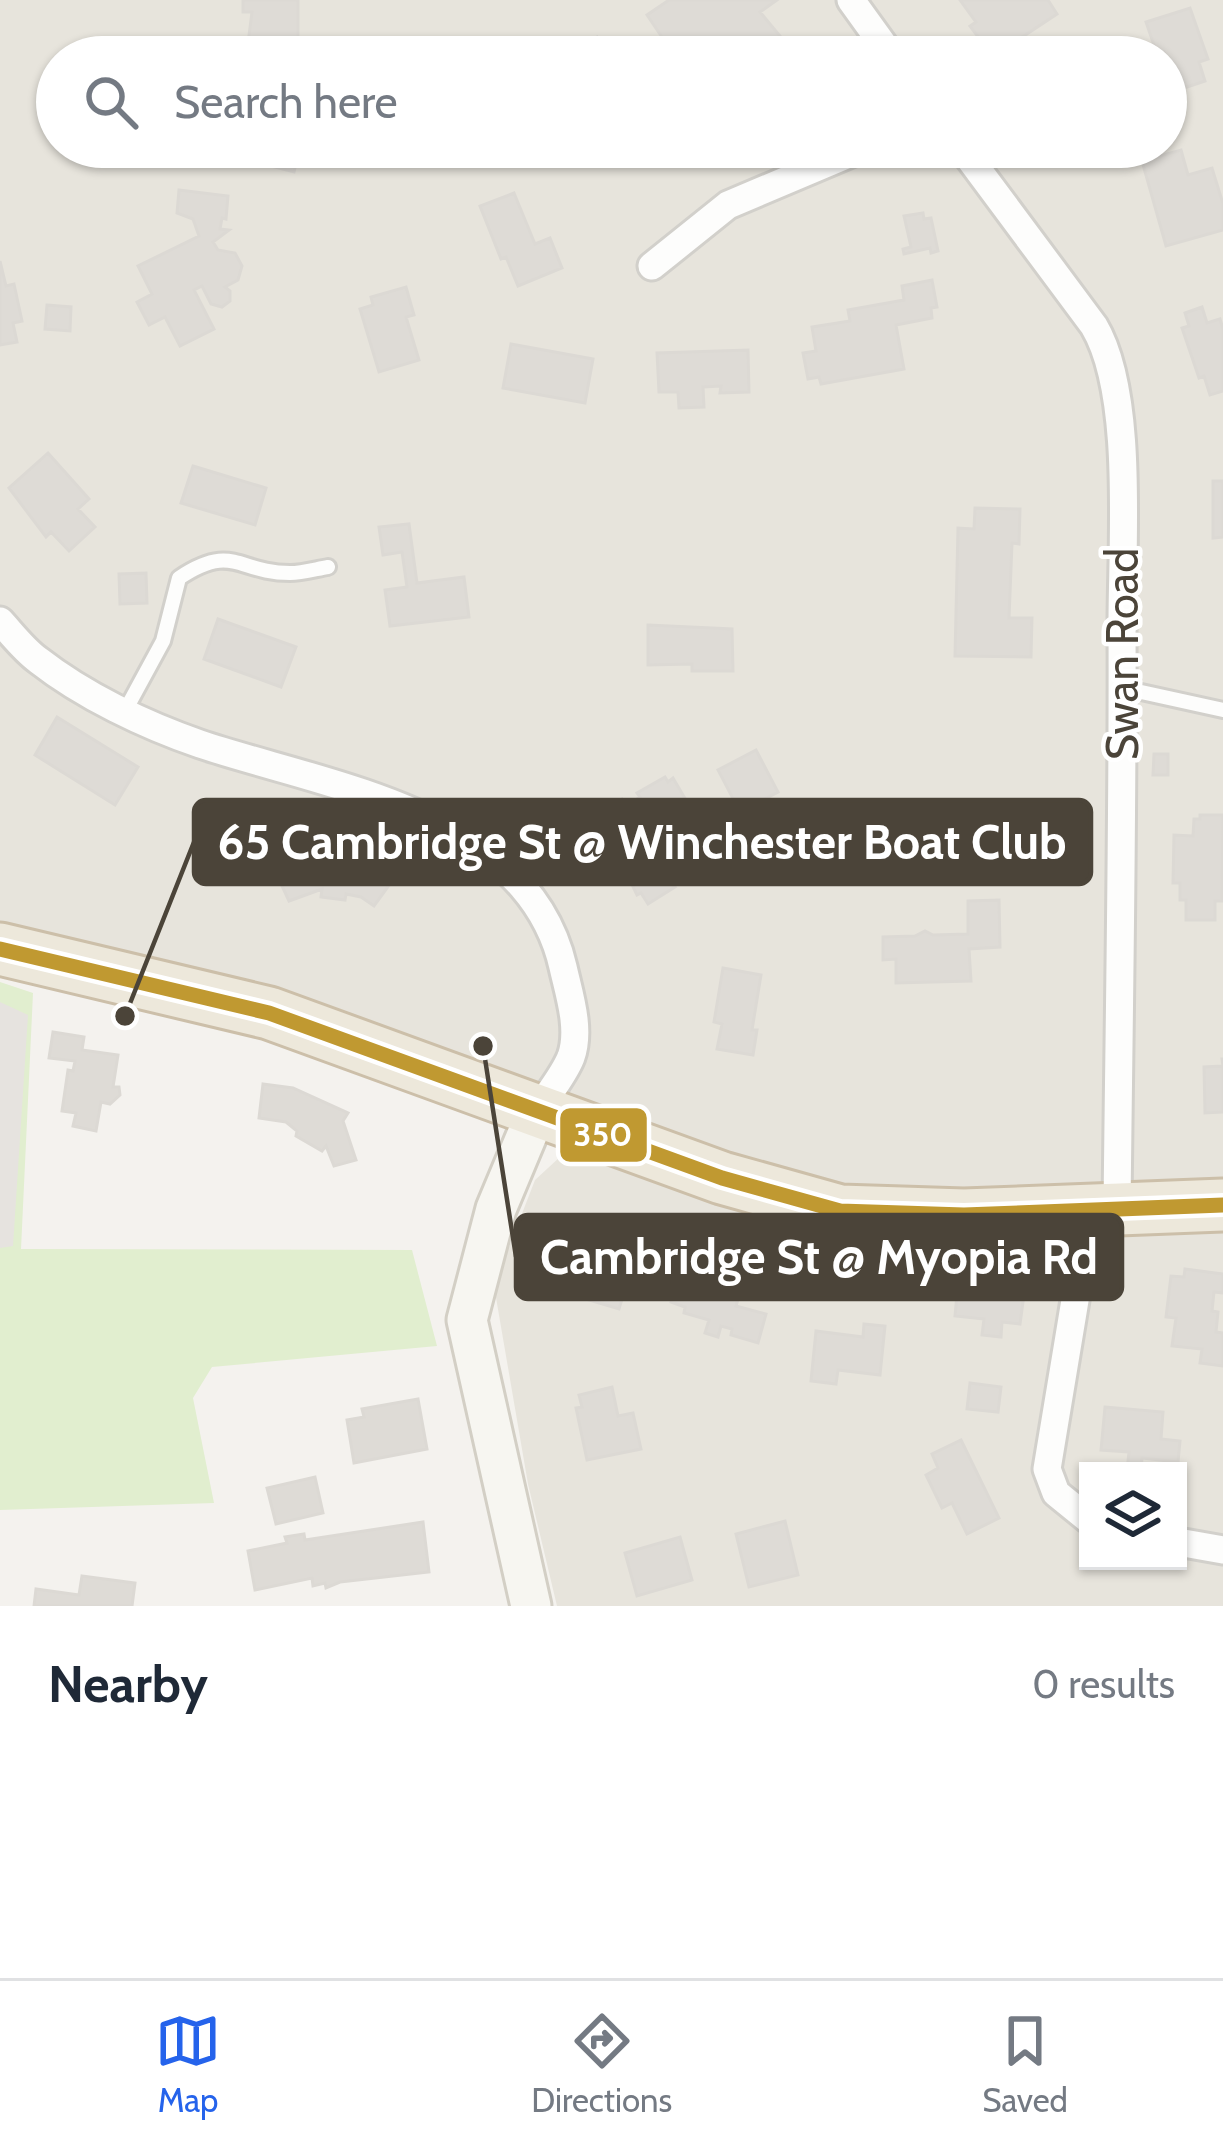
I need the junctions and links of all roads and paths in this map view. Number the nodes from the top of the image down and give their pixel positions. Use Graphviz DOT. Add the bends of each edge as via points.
graph roads {
  1 [pos="851,0"];
  2 [pos="877,36"];
  3 [pos="815,168"];
  4 [pos="977,168"];
  5 [pos="652,266"];
  6 [pos="328,567"];
  7 [pos="0,621"];
  8 [pos="1123,688"];
  9 [pos="1223,710"];
  10 [pos="125,711"];
  11 [pos="0,949"];
  12 [pos="537,1111"];
  13 [pos="1223,1205"];
  14 [pos="1101,1211"];
  15 [pos="1079,1512"];
  16 [pos="1187,1544"];
  17 [pos="1223,1550"];
  18 [pos="531,1606"];
  1 -- 2 [label="street"];
  3 -- 5 [label="street" via="728,205"];
  4 -- 8 [label="street, Swan Road" via="1094,326 1111,361 1120,442"];
  6 -- 10 [label="lane" via="289,573 206,560 179,578 163,641"];
  7 -- 10 [label="street" via="37,660"];
  8 -- 9 [label="lane"];
  8 -- 14 [label="street, Swan Road"];
  10 -- 12 [label="street" via="455,831 505,869 557,941 574,1015 572,1055"];
  11 -- 12 [label="highway" via="268,1013"];
  12 -- 14 [label="highway" via="722,1178 840,1210"];
  12 -- 18 [label="street" via="496,1209 467,1320"];
  13 -- 14 [label="highway"];
  14 -- 15 [label="street, Swan Road" via="1084,1246 1047,1469 1056,1493"];
  16 -- 17 [label="street"];
}
